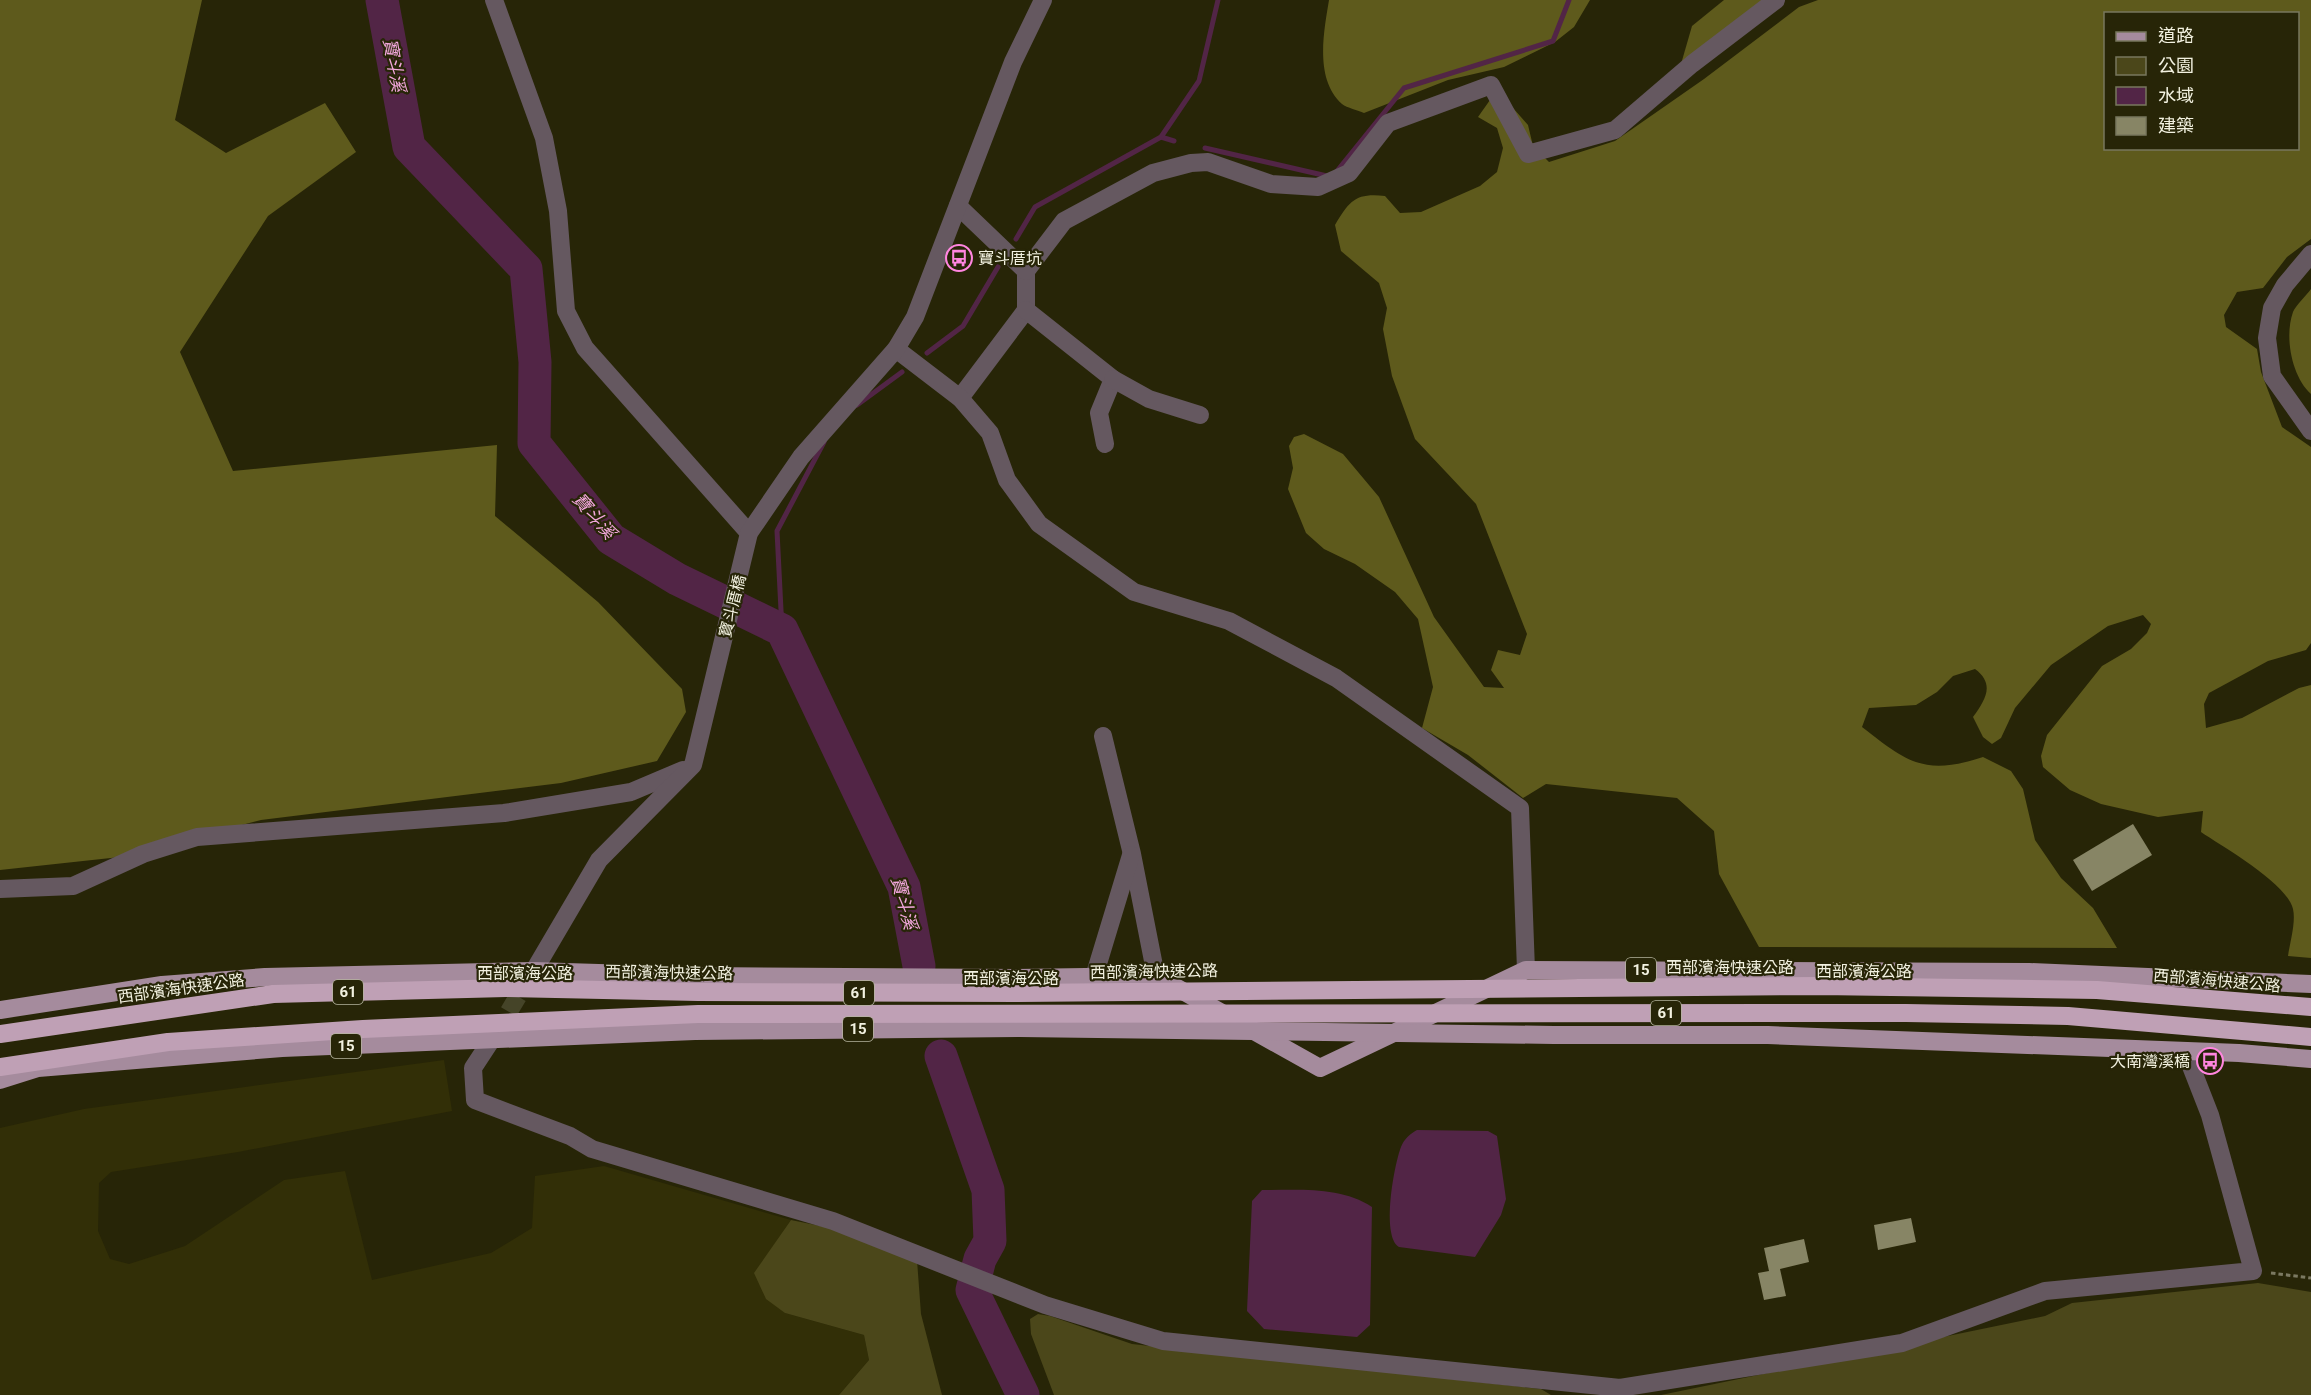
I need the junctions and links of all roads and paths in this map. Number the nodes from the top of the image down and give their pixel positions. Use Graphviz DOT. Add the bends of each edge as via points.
graph roads {
  1 [pos="494,0"];
  2 [pos="1043,0"];
  3 [pos="1776,0"];
  4 [pos="958,206"];
  5 [pos="2311,254"];
  6 [pos="1026,271"];
  7 [pos="1026,310"];
  8 [pos="896,349"];
  9 [pos="1113,379"];
  10 [pos="960,398"];
  11 [pos="1200,415"];
  12 [pos="2311,432"];
  13 [pos="1105,444"];
  14 [pos="749,536"];
  15 [pos="1104,736"];
  16 [pos="693,765"];
  17 [pos="1131,854"];
  18 [pos="0,889"];
  19 [pos="1527,970"];
  20 [pos="532,972"];
  21 [pos="1156,976"];
  22 [pos="1094,977"];
  23 [pos="2311,984"];
  24 [pos="2311,1007"];
  25 [pos="0,1010"];
  26 [pos="0,1034"];
  27 [pos="2311,1037"];
  28 [pos="493,1039"];
  29 [pos="2185,1051"];
  30 [pos="2311,1059"];
  31 [pos="0,1067"];
  32 [pos="0,1080"];
  33 [pos="2253,1271"];
  34 [pos="2311,1278"];
  1 -- 14 [label="street" via="544,138 558,212 566,311 585,348"];
  2 -- 4 [label="street" via="1013,62"];
  3 -- 6 [label="street" via="1615,130 1528,154 1491,85 1388,123 1349,173 1318,187 1271,184 1208,162 1153,173 1064,220"];
  4 -- 6 [label="street"];
  4 -- 8 [label="street" via="915,317"];
  5 -- 12 [label="street" via="2272,308 2267,338 2272,376"];
  6 -- 7 [label="street"];
  7 -- 9 [label="street"];
  7 -- 10 [label="street"];
  8 -- 10 [label="street"];
  8 -- 14 [label="street" via="801,457"];
  9 -- 11 [label="street" via="1149,399"];
  9 -- 13 [label="street" via="1099,413"];
  10 -- 19 [label="street" via="990,433 1007,480 1039,524 1134,592 1229,621 1336,678 1520,807"];
  14 -- 16 [label="street, 寶斗厝橋"];
  15 -- 17 [label="street"];
  16 -- 18 [label="street" via="631,792 504,813 197,837 143,854 73,886"];
  16 -- 20 [label="street" via="599,860"];
  17 -- 21 [label="street"];
  17 -- 22 [label="street"];
  19 -- 21 [label="main road, 西部濱海公路 / 15" via="1320,1068"];
  19 -- 23 [label="main road, 西部濱海公路 / 15" via="2029,972"];
  20 -- 22 [label="main road, 西部濱海公路"];
  20 -- 25 [label="main road, 西部濱海公路" via="265,977 162,986"];
  21 -- 22 [label="main road, 西部濱海公路"];
  24 -- 26 [label="highway, 西部濱海快速公路 / 61" via="2097,990 1820,986 1019,993 698,993 506,988 273,994"];
  27 -- 31 [label="highway, 61" via="2068,1016 1894,1013 698,1014 168,1042"];
  28 -- 29 [label="main road, 15" via="695,1031 1020,1028 1768,1035"];
  28 -- 32 [label="main road, 15" via="282,1047 38,1068"];
  28 -- 33 [label="street" via="473,1068 475,1100 570,1136 592,1149 833,1221 1045,1305 1163,1341 1620,1388 1902,1343 2045,1291"];
  29 -- 30 [label="main road, 15"];
  29 -- 33 [label="street" via="2210,1114"];
  33 -- 34 [label="path"];
}
